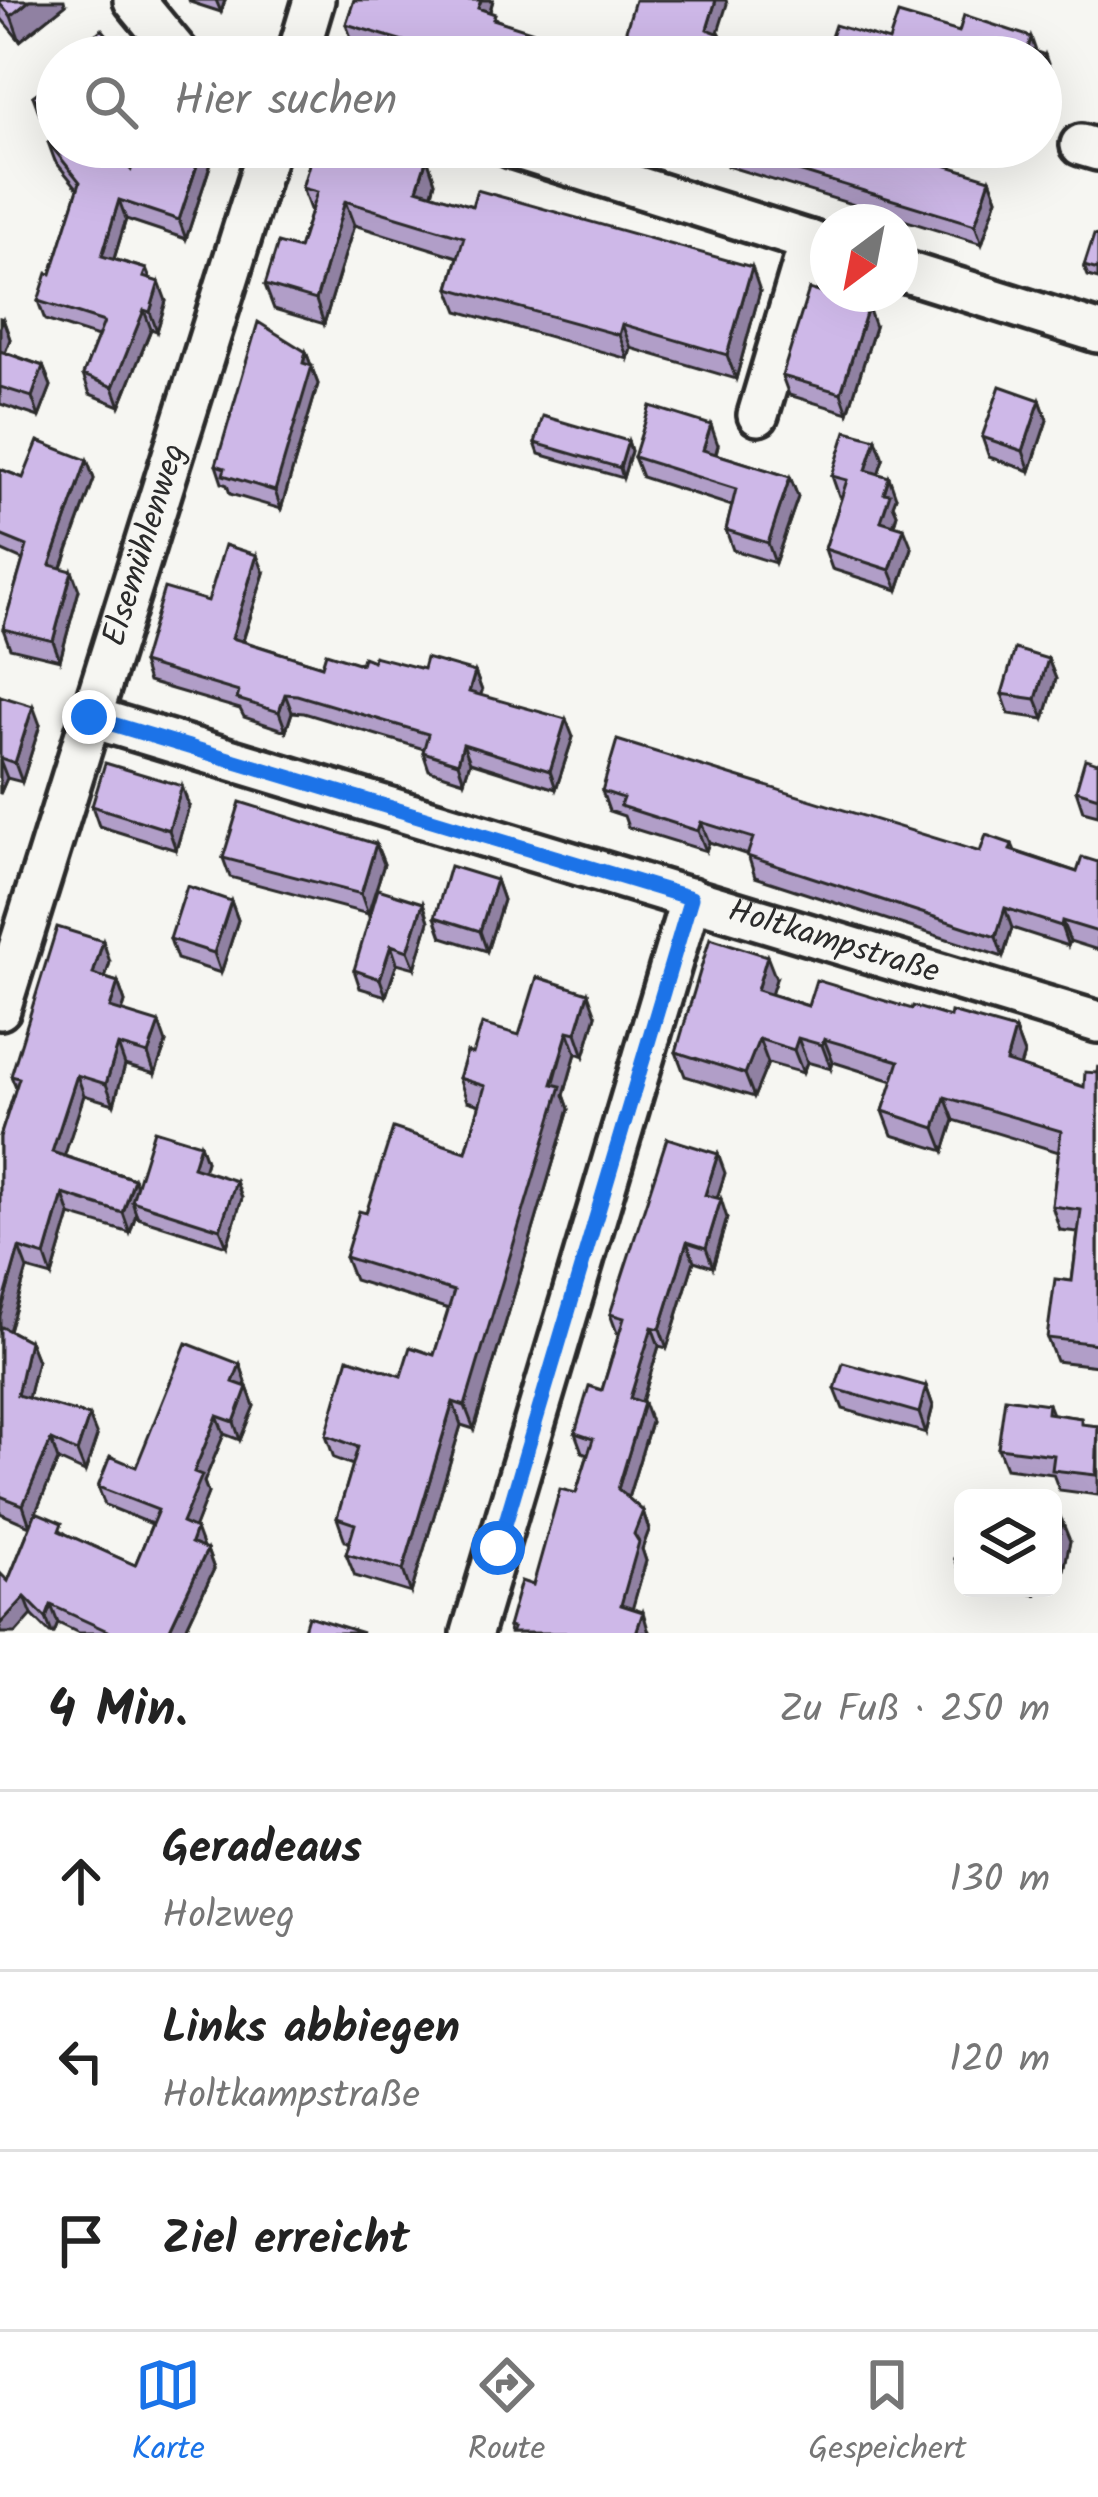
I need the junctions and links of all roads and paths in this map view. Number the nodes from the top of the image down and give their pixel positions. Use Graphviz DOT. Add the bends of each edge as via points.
graph roads {
  1 [pos="134,0"];
  2 [pos="314,0"];
  3 [pos="164,36"];
  4 [pos="303,36"];
  5 [pos="262,168"];
  6 [pos="578,168"];
  7 [pos="810,241"];
  8 [pos="810,269"];
  9 [pos="918,276"];
  10 [pos="1098,332"];
  11 [pos="758,415"];
  12 [pos="89,717"];
  13 [pos="691,898"];
  14 [pos="10,943"];
  15 [pos="0,1009"];
  16 [pos="1098,1022"];
  17 [pos="472,1633"];
  1 -- 3 [label="street"];
  2 -- 4 [label="street"];
  5 -- 12 [label="street, Elsemühlenweg"];
  6 -- 7 [label="street"];
  8 -- 11 [label="street"];
  9 -- 10 [label="street"];
  12 -- 13 [label="street, Holtkampstraße"];
  12 -- 14 [label="street, Elsemühlenweg"];
  13 -- 16 [label="street, Holtkampstraße"];
  13 -- 17 [label="street"];
  14 -- 15 [label="street, Elsemühlenweg"];
}
